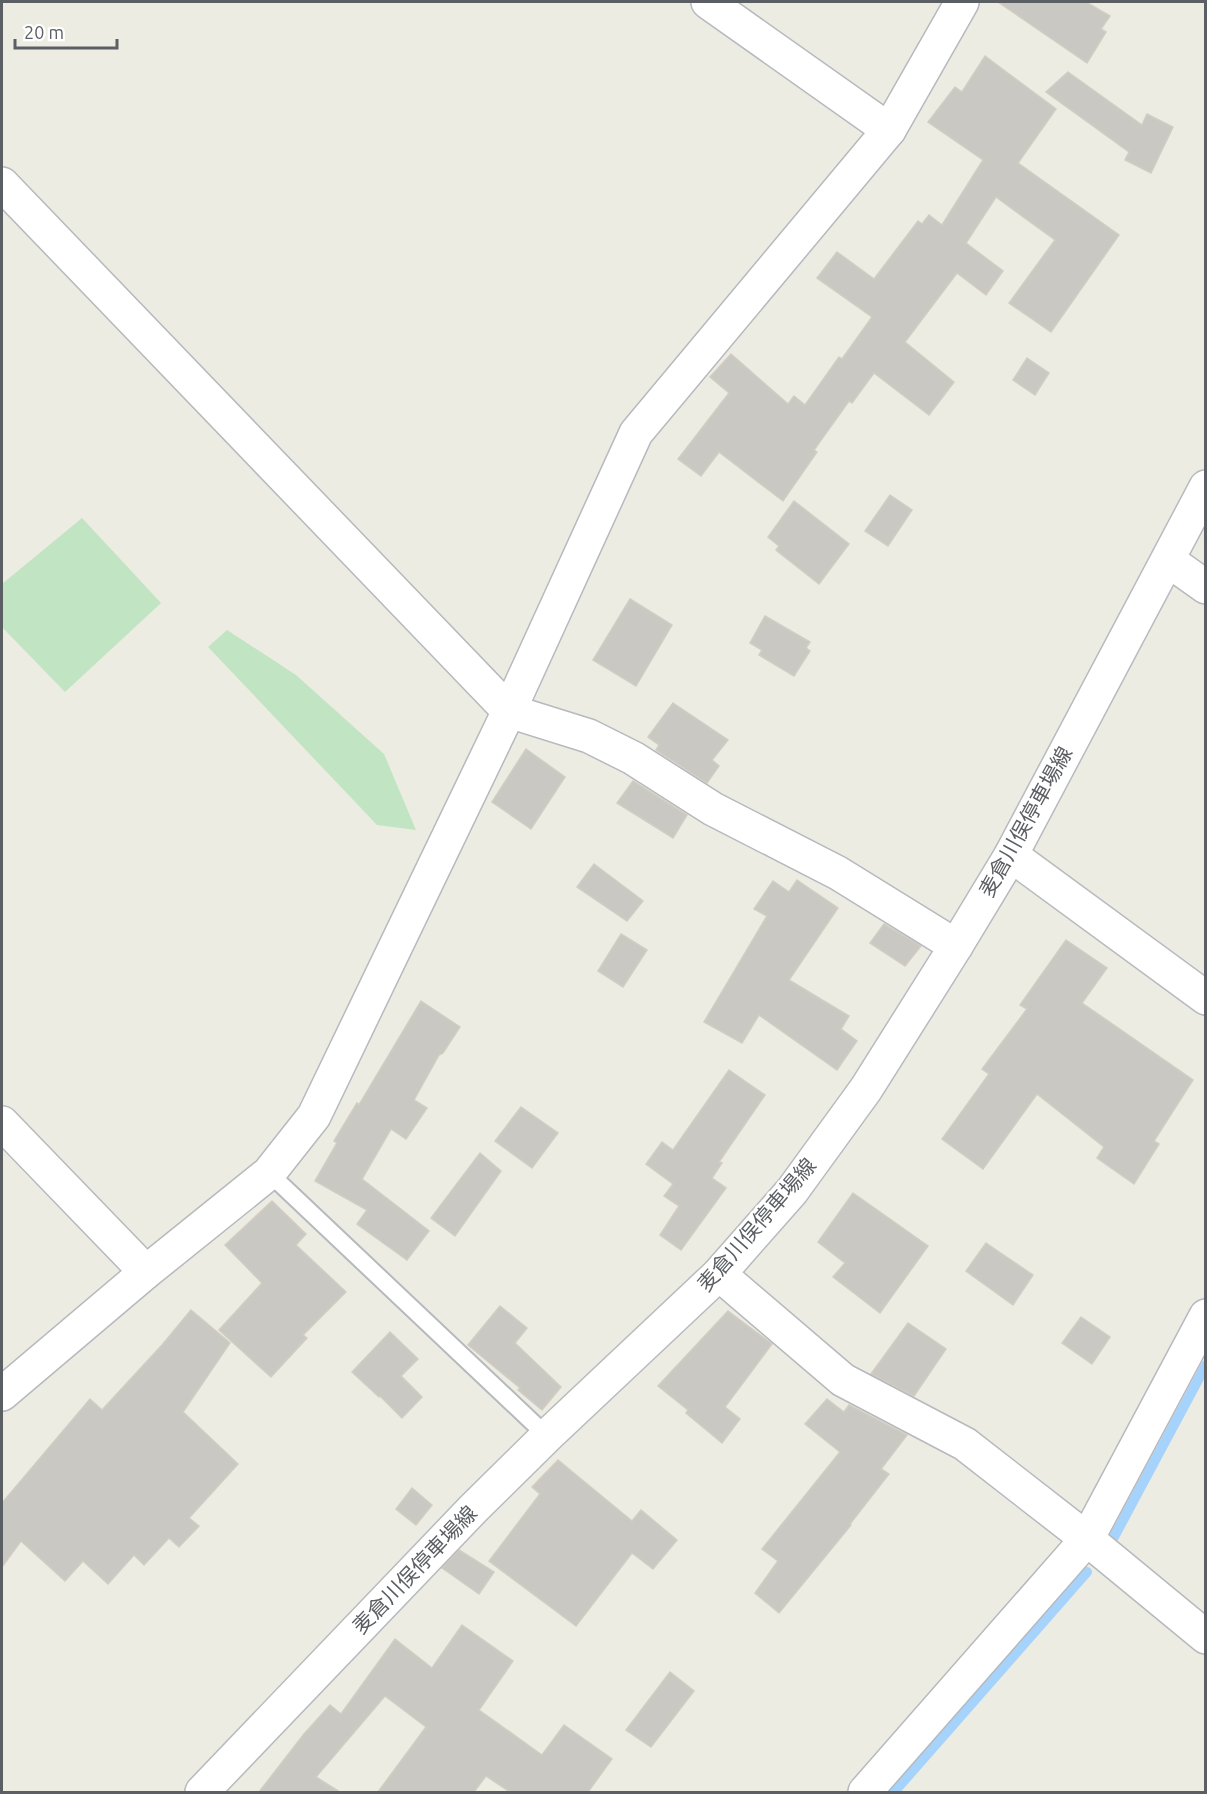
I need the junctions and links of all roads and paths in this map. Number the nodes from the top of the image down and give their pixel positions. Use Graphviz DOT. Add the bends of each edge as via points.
graph roads {
  1 [pos="708,2"];
  2 [pos="962,2"];
  3 [pos="889,130"];
  4 [pos="2,184"];
  5 [pos="1206,488"];
  6 [pos="1168,560"];
  7 [pos="1206,587"];
  8 [pos="508,711"];
  9 [pos="1011,855"];
  10 [pos="956,946"];
  11 [pos="1206,998"];
  12 [pos="2,1123"];
  13 [pos="269,1173"];
  14 [pos="146,1272"];
  15 [pos="719,1274"];
  16 [pos="1206,1316"];
  17 [pos="2,1394"];
  18 [pos="547,1436"];
  19 [pos="1087,1539"];
  20 [pos="1206,1637"];
  21 [pos="202,1792"];
  22 [pos="865,1792"];
  1 -- 3 [label="street"];
  2 -- 3 [label="street"];
  3 -- 8 [label="street" via="636,433"];
  4 -- 8 [label="street"];
  5 -- 6 [label="street, 麦倉川俣停車場線"];
  6 -- 7 [label="street"];
  6 -- 9 [label="street, 麦倉川俣停車場線"];
  8 -- 10 [label="street" via="589,736 633,758 702,803 838,873"];
  8 -- 13 [label="street" via="314,1116"];
  9 -- 10 [label="street, 麦倉川俣停車場線"];
  9 -- 11 [label="street"];
  10 -- 15 [label="street, 麦倉川俣停車場線" via="866,1089 792,1191"];
  12 -- 14 [label="street"];
  13 -- 14 [label="street"];
  13 -- 18 [label="lane"];
  14 -- 17 [label="street"];
  15 -- 18 [label="street, 麦倉川俣停車場線"];
  15 -- 19 [label="street" via="843,1380 965,1444"];
  16 -- 19 [label="street"];
  18 -- 21 [label="street, 麦倉川俣停車場線"];
  19 -- 20 [label="street"];
  19 -- 22 [label="street"];
}
